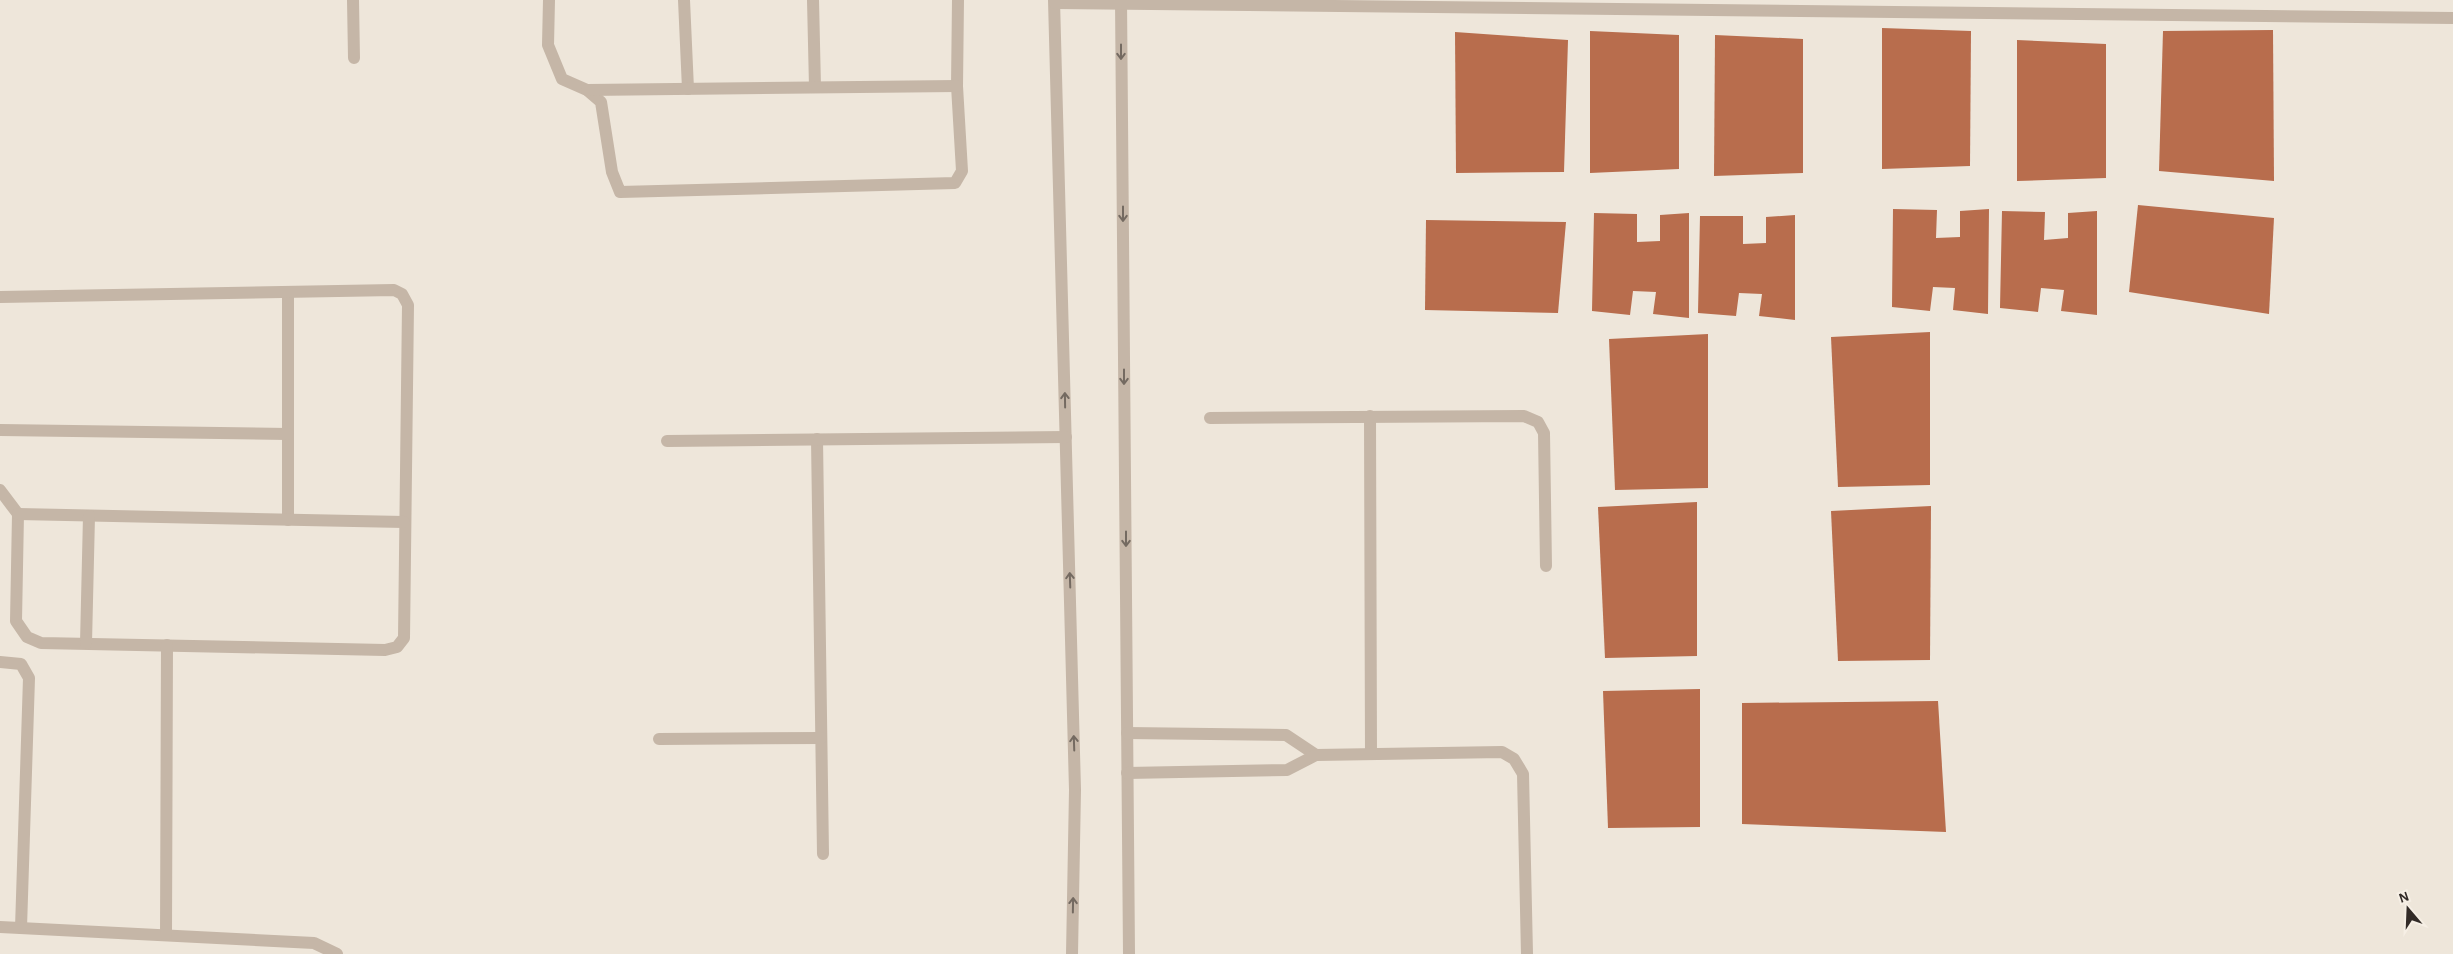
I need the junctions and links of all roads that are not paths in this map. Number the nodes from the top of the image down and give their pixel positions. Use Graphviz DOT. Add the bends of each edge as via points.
graph roads {
  1 [pos="353,0"];
  2 [pos="549,0"];
  3 [pos="684,0"];
  4 [pos="812,0"];
  5 [pos="958,0"];
  6 [pos="1054,1"];
  7 [pos="1121,2"];
  8 [pos="2453,18"];
  9 [pos="354,58"];
  10 [pos="957,86"];
  11 [pos="815,87"];
  12 [pos="688,89"];
  13 [pos="586,90"];
  14 [pos="288,293"];
  15 [pos="0,296"];
  16 [pos="1370,416"];
  17 [pos="1210,418"];
  18 [pos="0,430"];
  19 [pos="288,434"];
  20 [pos="1066,437"];
  21 [pos="817,439"];
  22 [pos="667,441"];
  23 [pos="0,490"];
  24 [pos="18,514"];
  25 [pos="89,516"];
  26 [pos="288,520"];
  27 [pos="404,522"];
  28 [pos="1546,566"];
  29 [pos="86,643"];
  30 [pos="167,645"];
  31 [pos="0,662"];
  32 [pos="1127,734"];
  33 [pos="821,738"];
  34 [pos="659,739"];
  35 [pos="1371,753"];
  36 [pos="1316,755"];
  37 [pos="1127,773"];
  38 [pos="823,854"];
  39 [pos="0,927"];
  40 [pos="21,928"];
  41 [pos="166,935"];
  42 [pos="338,954"];
  43 [pos="1072,954"];
  44 [pos="1129,954"];
  45 [pos="1526,954"];
  1 -- 9 [label="street"];
  2 -- 13 [label="street" via="548,45 562,79"];
  3 -- 12 [label="street"];
  4 -- 11 [label="street"];
  5 -- 10 [label="street"];
  6 -- 7 [label="street"];
  20 -- 6 [label="street, one-way"];
  7 -- 8 [label="street"];
  7 -- 32 [label="street, one-way"];
  10 -- 11 [label="street"];
  10 -- 13 [label="street" via="962,170 955,183 620,192 612,172 601,102"];
  11 -- 12 [label="street"];
  12 -- 13 [label="street"];
  14 -- 15 [label="street"];
  14 -- 19 [label="street"];
  14 -- 27 [label="street" via="394,290 402,294 408,305"];
  16 -- 17 [label="street"];
  16 -- 28 [label="street" via="1524,416 1538,422 1544,433"];
  16 -- 35 [label="street"];
  18 -- 19 [label="street"];
  19 -- 26 [label="street"];
  20 -- 21 [label="street"];
  43 -- 20 [label="street, one-way" via="1076,790"];
  21 -- 22 [label="street"];
  21 -- 33 [label="street"];
  23 -- 24 [label="street"];
  24 -- 25 [label="street"];
  24 -- 29 [label="street" via="16,620 21,631 41,643"];
  25 -- 26 [label="street"];
  25 -- 29 [label="street"];
  26 -- 27 [label="street"];
  27 -- 30 [label="street" via="404,638 397,647 385,650"];
  29 -- 30 [label="street"];
  30 -- 41 [label="street"];
  31 -- 40 [label="street" via="21,664 29,678"];
  32 -- 36 [label="street" via="1286,735"];
  32 -- 37 [label="street"];
  33 -- 34 [label="street"];
  33 -- 38 [label="street"];
  35 -- 36 [label="street"];
  35 -- 45 [label="street" via="1502,752 1514,759 1523,774"];
  36 -- 37 [label="street" via="1287,770"];
  37 -- 44 [label="street"];
  39 -- 40 [label="street"];
  40 -- 41 [label="street"];
  41 -- 42 [label="street" via="314,943"];
}
